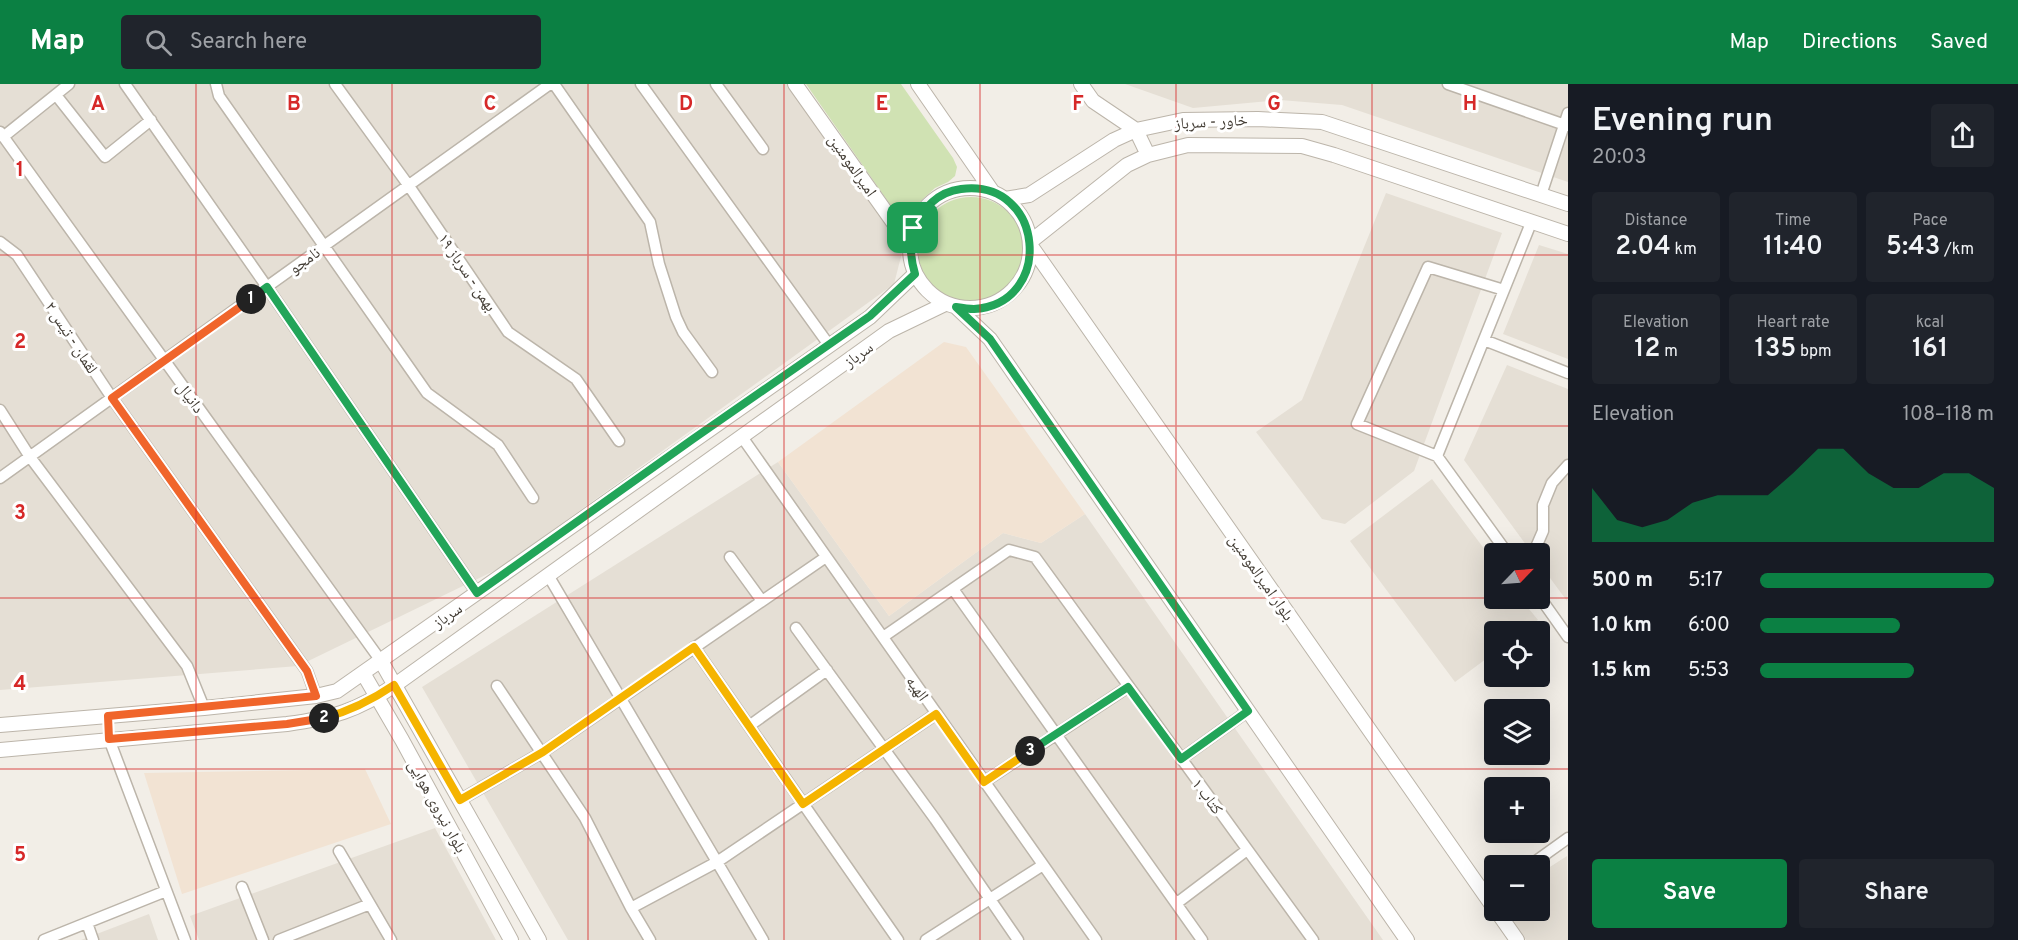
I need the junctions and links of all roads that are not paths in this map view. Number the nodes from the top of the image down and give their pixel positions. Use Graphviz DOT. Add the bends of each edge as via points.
graph roads {
  1 [pos="69,84"];
  2 [pos="125,84"];
  3 [pos="216,84"];
  4 [pos="335,84"];
  5 [pos="552,84"];
  6 [pos="641,84"];
  7 [pos="716,84"];
  8 [pos="795,84"];
  9 [pos="918,84"];
  10 [pos="1081,84"];
  11 [pos="1448,84"];
  12 [pos="56,95"];
  13 [pos="1568,113"];
  14 [pos="151,120"];
  15 [pos="1566,125"];
  16 [pos="1136,130"];
  17 [pos="2,135"];
  18 [pos="763,149"];
  19 [pos="1148,155"];
  20 [pos="408,186"];
  21 [pos="992,191"];
  22 [pos="1541,195"];
  23 [pos="1005,199"];
  24 [pos="1568,204"];
  25 [pos="1531,223"];
  26 [pos="1568,234"];
  27 [pos="0,242"];
  28 [pos="1031,244"];
  29 [pos="325,245"];
  30 [pos="910,246"];
  31 [pos="915,274"];
  32 [pos="267,287"];
  33 [pos="1504,290"];
  34 [pos="950,305"];
  35 [pos="1484,340"];
  36 [pos="829,345"];
  37 [pos="165,361"];
  38 [pos="712,372"];
  39 [pos="1568,373"];
  40 [pos="112,398"];
  41 [pos="0,410"];
  42 [pos="726,416"];
  43 [pos="742,437"];
  44 [pos="619,441"];
  45 [pos="1437,456"];
  46 [pos="30,457"];
  47 [pos="1568,465"];
  48 [pos="0,478"];
  49 [pos="533,498"];
  50 [pos="1500,543"];
  51 [pos="1538,543"];
  52 [pos="730,557"];
  53 [pos="826,557"];
  54 [pos="548,575"];
  55 [pos="953,589"];
  56 [pos="477,593"];
  57 [pos="762,601"];
  58 [pos="1548,609"];
  59 [pos="796,628"];
  60 [pos="883,637"];
  61 [pos="1568,637"];
  62 [pos="694,647"];
  63 [pos="381,661"];
  64 [pos="827,670"];
  65 [pos="363,673"];
  66 [pos="394,685"];
  67 [pos="497,686"];
  68 [pos="1128,687"];
  69 [pos="316,696"];
  70 [pos="378,697"];
  71 [pos="620,698"];
  72 [pos="204,708"];
  73 [pos="1248,711"];
  74 [pos="936,714"];
  75 [pos="108,716"];
  76 [pos="0,725"];
  77 [pos="749,726"];
  78 [pos="1056,733"];
  79 [pos="109,739"];
  80 [pos="0,750"];
  81 [pos="883,750"];
  82 [pos="543,752"];
  83 [pos="1181,759"];
  84 [pos="984,782"];
  85 [pos="460,800"];
  86 [pos="803,804"];
  87 [pos="1566,843"];
  88 [pos="1247,850"];
  89 [pos="339,851"];
  90 [pos="1547,855"];
  91 [pos="717,862"];
  92 [pos="1043,865"];
  93 [pos="1484,885"];
  94 [pos="242,888"];
  95 [pos="166,891"];
  96 [pos="989,900"];
  97 [pos="1177,903"];
  98 [pos="370,904"];
  99 [pos="631,908"];
  100 [pos="1504,921"];
  101 [pos="87,923"];
  102 [pos="1403,939"];
  103 [pos="44,940"];
  104 [pos="93,940"];
  105 [pos="185,940"];
  106 [pos="263,940"];
  107 [pos="279,940"];
  108 [pos="391,940"];
  109 [pos="511,940"];
  110 [pos="539,940"];
  111 [pos="650,940"];
  112 [pos="764,940"];
  113 [pos="898,940"];
  114 [pos="926,940"];
  115 [pos="1018,940"];
  116 [pos="1096,940"];
  117 [pos="1202,940"];
  118 [pos="1313,940"];
  119 [pos="1517,940"];
  1 -- 12 [label="street"];
  2 -- 14 [label="street"];
  3 -- 29 [label="street" via="219,96"];
  4 -- 20 [label="street, بهمن - سرباز ۱۹"];
  5 -- 20 [label="street, نامجو"];
  5 -- 38 [label="street" via="650,222 676,317"];
  6 -- 36 [label="street"];
  7 -- 18 [label="street"];
  8 -- 30 [label="street, امیرالمومنین"];
  9 -- 21 [label="street"];
  10 -- 16 [label="street" via="1094,101"];
  11 -- 15 [label="street"];
  12 -- 14 [label="street" via="105,157"];
  12 -- 17 [label="street"];
  13 -- 15 [label="street"];
  14 -- 32 [label="street"];
  15 -- 22 [label="street"];
  16 -- 19 [label="street"];
  16 -- 22 [label="street, خاور - سرباز" via="1183,120 1322,122"];
  16 -- 23 [label="street, خاور - سرباز" via="1029,195"];
  17 -- 37 [label="street, دانیال"];
  19 -- 25 [label="street, خاور - سرباز" via="1188,145 1302,146"];
  19 -- 28 [label="street, خاور - سرباز" via="1127,165"];
  20 -- 29 [label="street, نامجو"];
  20 -- 44 [label="street, بهمن - سرباز ۱۹" via="508,332 576,379"];
  21 -- 23 [label="street"];
  21 -- 30 [label="street" via="952,190 935,199 913,228"];
  22 -- 24 [label="street, خاور - سرباز"];
  23 -- 28 [label="street" via="1022,218"];
  25 -- 26 [label="street, خاور - سرباز"];
  25 -- 33 [label="street"];
  27 -- 40 [label="street, لقمان - تیس ۲" via="17,255"];
  28 -- 34 [label="street" via="1029,265 1008,296 974,309"];
  28 -- 93 [label="street, بلوار امیرالمومنین"];
  29 -- 32 [label="street, نامجو"];
  29 -- 49 [label="street" via="427,393 498,445"];
  30 -- 31 [label="street"];
  31 -- 34 [label="street" via="933,296"];
  31 -- 36 [label="street, سرباز" via="870,316"];
  32 -- 37 [label="street, نامجو"];
  32 -- 56 [label="street"];
  33 -- 35 [label="street"];
  33 -- 45 [label="street" via="1428,267 1357,424"];
  34 -- 43 [label="street, سرباز" via="889,332"];
  34 -- 73 [label="street" via="990,339"];
  35 -- 39 [label="street"];
  35 -- 45 [label="street"];
  36 -- 42 [label="street, سرباز"];
  37 -- 40 [label="street, نامجو"];
  37 -- 63 [label="street, دانیال"];
  40 -- 46 [label="street, نامجو"];
  40 -- 69 [label="street, لقمان - تیس ۲" via="307,671"];
  41 -- 46 [label="street"];
  42 -- 43 [label="street"];
  42 -- 56 [label="street, سرباز"];
  43 -- 53 [label="street, الهیه"];
  43 -- 54 [label="street, سرباز"];
  45 -- 50 [label="street"];
  46 -- 48 [label="street, نامجو"];
  46 -- 72 [label="street" via="187,666"];
  47 -- 51 [label="street" via="1552,483 1543,505 1543,531"];
  52 -- 57 [label="street"];
  53 -- 57 [label="street"];
  53 -- 60 [label="street, الهیه"];
  54 -- 66 [label="street, سرباز"];
  54 -- 71 [label="street"];
  55 -- 60 [label="street"];
  55 -- 68 [label="street, کتاب ۱" via="1009,550 1035,557"];
  55 -- 78 [label="street"];
  56 -- 63 [label="street, سرباز"];
  57 -- 62 [label="street"];
  58 -- 61 [label="street"];
  59 -- 64 [label="street"];
  60 -- 74 [label="street, الهیه"];
  62 -- 71 [label="street"];
  62 -- 77 [label="street"];
  63 -- 65 [label="street, سرباز"];
  63 -- 66 [label="street, بلوار نیروی هوایی"];
  64 -- 77 [label="street"];
  64 -- 81 [label="street"];
  65 -- 69 [label="street, سرباز" via="337,691"];
  65 -- 70 [label="street, بلوار نیروی هوایی"];
  66 -- 70 [label="street, سرباز"];
  66 -- 85 [label="street, بلوار نیروی هوایی"];
  67 -- 82 [label="street"];
  68 -- 78 [label="street"];
  68 -- 83 [label="street, کتاب ۱"];
  69 -- 72 [label="street, سرباز"];
  70 -- 79 [label="street" via="317,720"];
  70 -- 109 [label="street, بلوار نیروی هوایی"];
  71 -- 82 [label="street"];
  71 -- 91 [label="street"];
  72 -- 75 [label="street, سرباز"];
  73 -- 83 [label="street"];
  73 -- 102 [label="street"];
  74 -- 81 [label="street"];
  74 -- 84 [label="street, الهیه"];
  75 -- 76 [label="street, سرباز"];
  75 -- 79 [label="street"];
  77 -- 86 [label="street"];
  78 -- 84 [label="street"];
  78 -- 97 [label="street"];
  79 -- 80 [label="street"];
  79 -- 95 [label="street"];
  81 -- 86 [label="street"];
  81 -- 96 [label="street"];
  82 -- 85 [label="street"];
  82 -- 99 [label="street" via="585,818"];
  83 -- 88 [label="street, کتاب ۱"];
  84 -- 92 [label="street, الهیه"];
  85 -- 110 [label="street, بلوار نیروی هوایی"];
  86 -- 91 [label="street"];
  86 -- 113 [label="street"];
  87 -- 90 [label="street"];
  88 -- 97 [label="street"];
  88 -- 118 [label="street, کتاب ۱"];
  89 -- 98 [label="street"];
  91 -- 99 [label="street"];
  91 -- 112 [label="street"];
  92 -- 96 [label="street"];
  92 -- 116 [label="street, الهیه"];
  94 -- 106 [label="street"];
  95 -- 101 [label="street"];
  95 -- 105 [label="street"];
  96 -- 114 [label="street"];
  96 -- 115 [label="street"];
  97 -- 117 [label="street"];
  98 -- 107 [label="street"];
  98 -- 108 [label="street"];
  99 -- 111 [label="street"];
  100 -- 119 [label="street, بلوار امیرالمومنین"];
  101 -- 103 [label="street"];
  101 -- 104 [label="street"];
}
